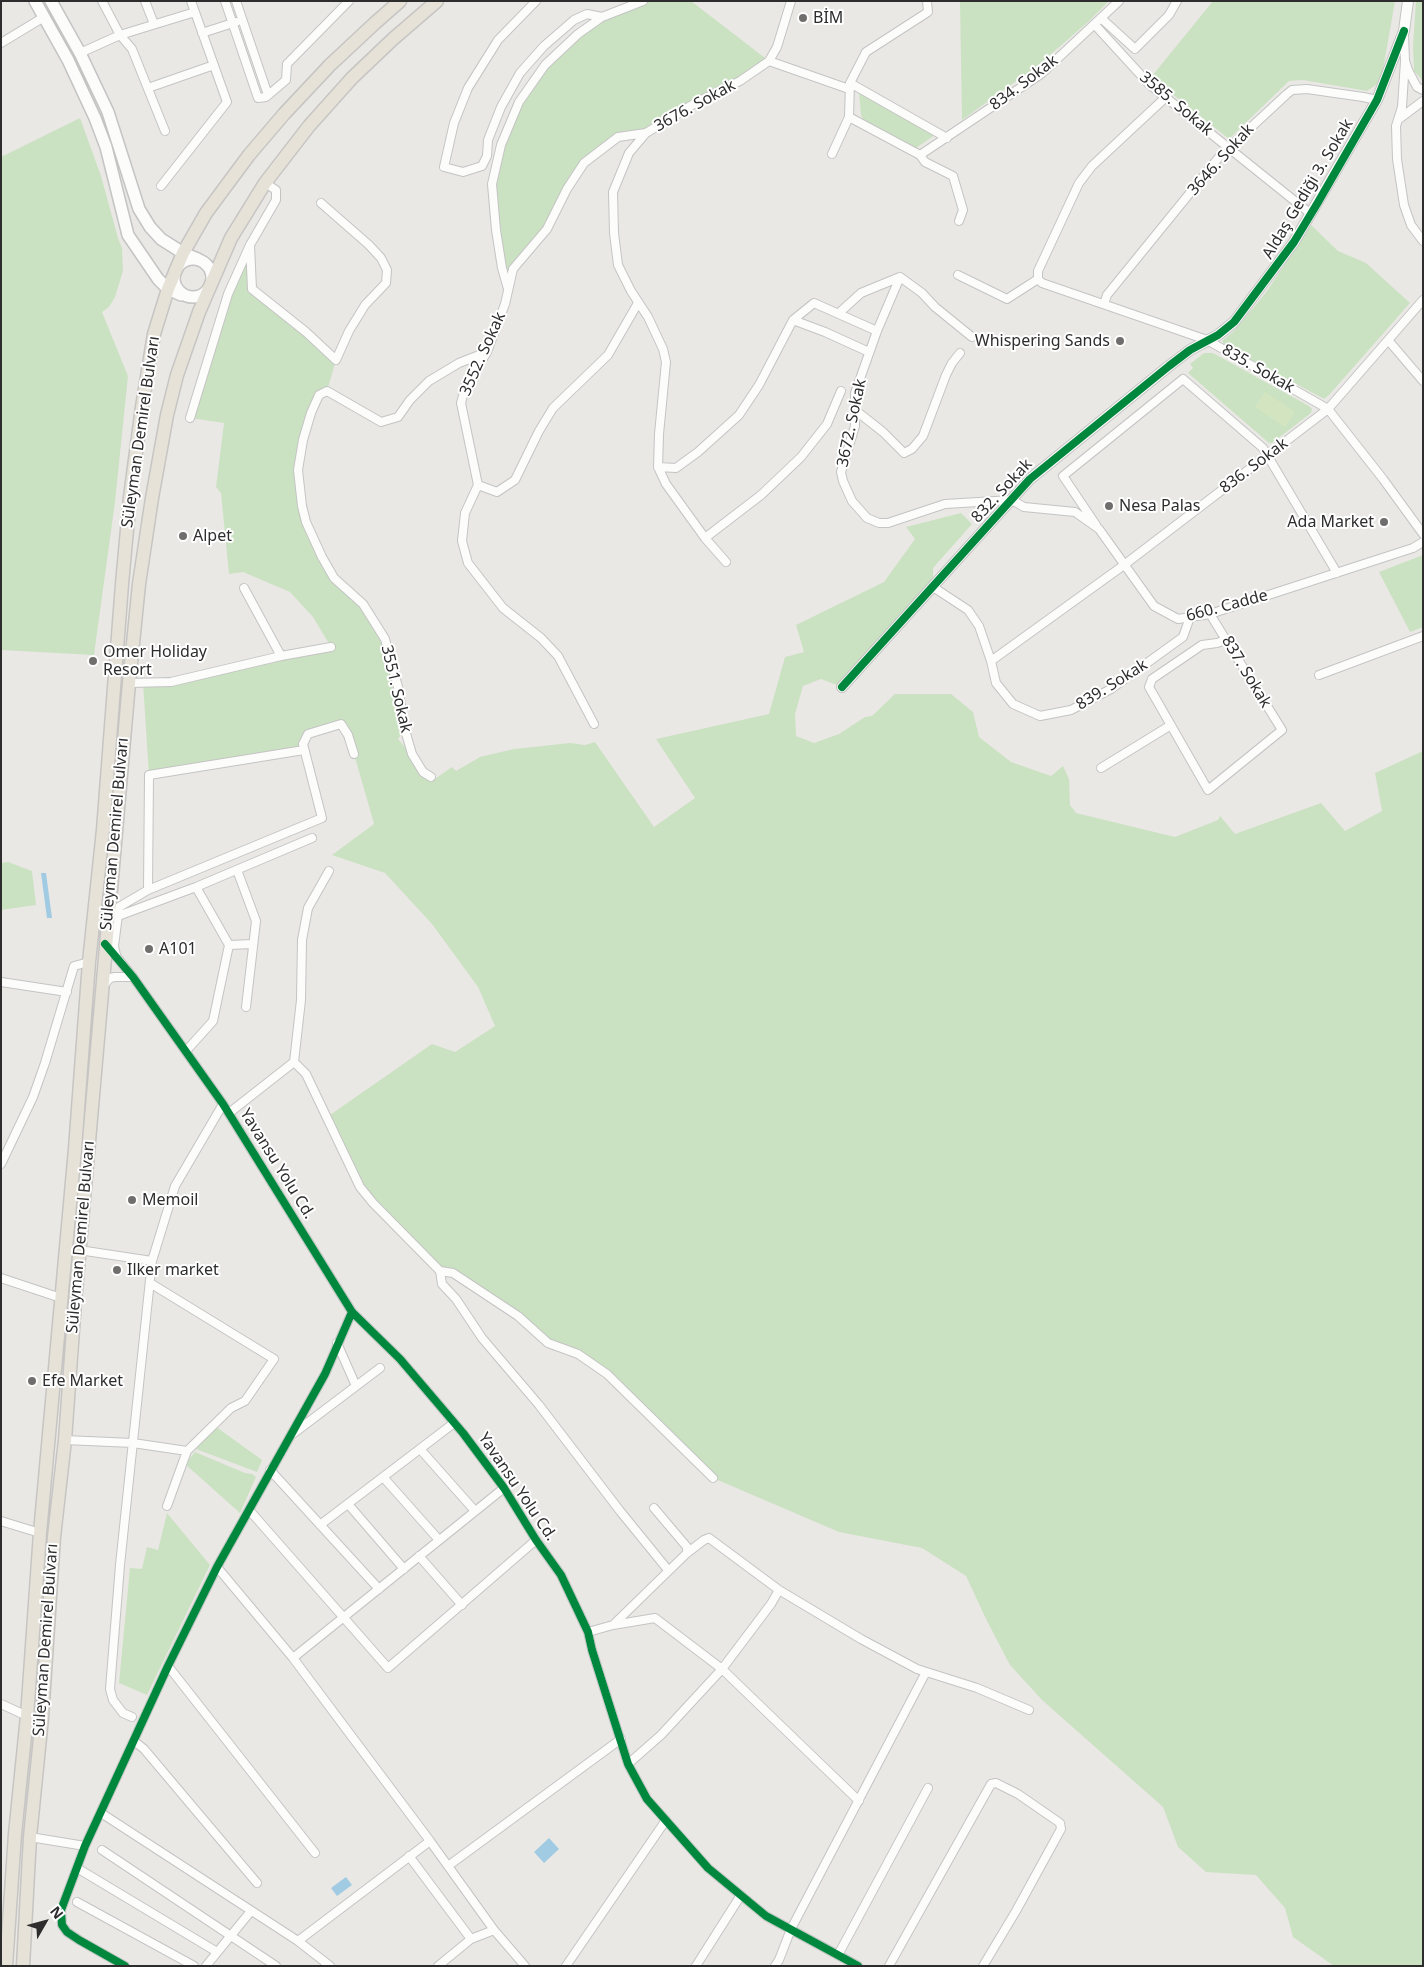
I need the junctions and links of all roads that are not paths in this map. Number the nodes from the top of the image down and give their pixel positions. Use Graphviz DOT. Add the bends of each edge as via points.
graph roads {
  1 [pos="35,1"];
  2 [pos="52,1"];
  3 [pos="102,1"];
  4 [pos="145,1"];
  5 [pos="191,1"];
  6 [pos="225,1"];
  7 [pos="236,1"];
  8 [pos="349,1"];
  9 [pos="400,1"];
  10 [pos="437,1"];
  11 [pos="536,1"];
  12 [pos="643,1"];
  13 [pos="791,1"];
  14 [pos="927,1"];
  15 [pos="1119,1"];
  16 [pos="1177,1"];
  17 [pos="1408,1"];
  18 [pos="195,12"];
  19 [pos="44,17"];
  20 [pos="602,17"];
  21 [pos="1102,18"];
  22 [pos="242,19"];
  23 [pos="154,24"];
  24 [pos="232,24"];
  25 [pos="1095,25"];
  26 [pos="1404,31"];
  27 [pos="202,33"];
  28 [pos="120,34"];
  29 [pos="1,43"];
  30 [pos="80,53"];
  31 [pos="769,61"];
  32 [pos="1405,61"];
  33 [pos="214,65"];
  34 [pos="849,86"];
  35 [pos="148,88"];
  36 [pos="1423,90"];
  37 [pos="268,95"];
  38 [pos="1166,97"];
  39 [pos="1377,100"];
  40 [pos="1423,101"];
  41 [pos="849,116"];
  42 [pos="1398,118"];
  43 [pos="165,131"];
  44 [pos="646,133"];
  45 [pos="627,136"];
  46 [pos="947,138"];
  47 [pos="634,146"];
  48 [pos="1228,148"];
  49 [pos="832,154"];
  50 [pos="920,156"];
  51 [pos="265,183"];
  52 [pos="161,186"];
  53 [pos="321,203"];
  54 [pos="1311,214"];
  55 [pos="959,221"];
  56 [pos="1423,241"];
  57 [pos="250,245"];
  58 [pos="184,253"];
  59 [pos="198,259"];
  60 [pos="175,270"];
  61 [pos="958,275"];
  62 [pos="900,277"];
  63 [pos="1038,279"];
  64 [pos="211,284"];
  65 [pos="168,289"];
  66 [pos="508,290"];
  67 [pos="181,295"];
  68 [pos="1423,300"];
  69 [pos="638,303"];
  70 [pos="1104,304"];
  71 [pos="838,313"];
  72 [pos="793,320"];
  73 [pos="878,331"];
  74 [pos="1218,335"];
  75 [pos="972,337"];
  76 [pos="1206,340"];
  77 [pos="1388,340"];
  78 [pos="1222,349"];
  79 [pos="487,352"];
  80 [pos="870,352"];
  81 [pos="960,353"];
  82 [pos="1423,381"];
  83 [pos="841,391"];
  84 [pos="1328,408"];
  85 [pos="855,410"];
  86 [pos="190,418"];
  87 [pos="1268,456"];
  88 [pos="658,467"];
  89 [pos="478,485"];
  90 [pos="1012,500"];
  91 [pos="1099,529"];
  92 [pos="1423,534"];
  93 [pos="705,538"];
  94 [pos="1423,542"];
  95 [pos="726,562"];
  96 [pos="1124,565"];
  97 [pos="1337,573"];
  98 [pos="244,588"];
  99 [pos="933,588"];
  100 [pos="1210,614"];
  101 [pos="1190,617"];
  102 [pos="1423,636"];
  103 [pos="1226,640"];
  104 [pos="331,647"];
  105 [pos="281,656"];
  106 [pos="992,662"];
  107 [pos="1319,675"];
  108 [pos="129,683"];
  109 [pos="842,687"];
  110 [pos="594,724"];
  111 [pos="1171,725"];
  112 [pos="304,750"];
  113 [pos="354,754"];
  114 [pos="1101,768"];
  115 [pos="431,777"];
  116 [pos="312,838"];
  117 [pos="237,870"];
  118 [pos="329,871"];
  119 [pos="196,887"];
  120 [pos="148,890"];
  121 [pos="118,916"];
  122 [pos="105,944"];
  123 [pos="229,944"];
  124 [pos="253,944"];
  125 [pos="116,956"];
  126 [pos="89,962"];
  127 [pos="133,977"];
  128 [pos="1,982"];
  129 [pos="102,988"];
  130 [pos="67,992"];
  131 [pos="246,1007"];
  132 [pos="186,1051"];
  133 [pos="294,1062"];
  134 [pos="223,1104"];
  135 [pos="229,1113"];
  136 [pos="1,1164"];
  137 [pos="79,1250"];
  138 [pos="152,1261"];
  139 [pos="440,1271"];
  140 [pos="1,1278"];
  141 [pos="150,1283"];
  142 [pos="61,1298"];
  143 [pos="352,1312"];
  144 [pos="337,1343"];
  145 [pos="380,1368"];
  146 [pos="356,1386"];
  147 [pos="454,1423"];
  148 [pos="290,1436"];
  149 [pos="65,1440"];
  150 [pos="133,1443"];
  151 [pos="420,1449"];
  152 [pos="186,1451"];
  153 [pos="270,1470"];
  154 [pos="383,1477"];
  155 [pos="713,1478"];
  156 [pos="504,1488"];
  157 [pos="348,1504"];
  158 [pos="167,1506"];
  159 [pos="654,1508"];
  160 [pos="250,1511"];
  161 [pos="475,1511"];
  162 [pos="1,1521"];
  163 [pos="320,1525"];
  164 [pos="40,1533"];
  165 [pos="439,1540"];
  166 [pos="536,1540"];
  167 [pos="687,1553"];
  168 [pos="419,1556"];
  169 [pos="217,1567"];
  170 [pos="404,1569"];
  171 [pos="668,1570"];
  172 [pos="379,1589"];
  173 [pos="779,1590"];
  174 [pos="462,1605"];
  175 [pos="344,1616"];
  176 [pos="614,1625"];
  177 [pos="588,1632"];
  178 [pos="293,1658"];
  179 [pos="168,1666"];
  180 [pos="722,1669"];
  181 [pos="926,1672"];
  182 [pos="1,1704"];
  183 [pos="1029,1710"];
  184 [pos="27,1716"];
  185 [pos="132,1718"];
  186 [pos="621,1739"];
  187 [pos="134,1741"];
  188 [pos="628,1764"];
  189 [pos="928,1788"];
  190 [pos="859,1801"];
  191 [pos="101,1813"];
  192 [pos="666,1820"];
  193 [pos="30,1837"];
  194 [pos="430,1840"];
  195 [pos="85,1846"];
  196 [pos="102,1850"];
  197 [pos="315,1853"];
  198 [pos="409,1856"];
  199 [pos="448,1866"];
  200 [pos="77,1868"];
  201 [pos="257,1884"];
  202 [pos="741,1895"];
  203 [pos="77,1902"];
  204 [pos="251,1911"];
  205 [pos="792,1929"];
  206 [pos="494,1930"];
  207 [pos="231,1935"];
  208 [pos="4,1938"];
  209 [pos="471,1939"];
  210 [pos="298,1942"];
  211 [pos="217,1952"];
  212 [pos="838,1955"];
  213 [pos="6,1966"];
  214 [pos="23,1966"];
  215 [pos="125,1966"];
  216 [pos="194,1966"];
  217 [pos="206,1966"];
  218 [pos="276,1966"];
  219 [pos="330,1966"];
  220 [pos="438,1966"];
  221 [pos="524,1966"];
  222 [pos="566,1966"];
  223 [pos="696,1966"];
  224 [pos="774,1966"];
  225 [pos="858,1966"];
  226 [pos="889,1966"];
  227 [pos="983,1966"];
  1 -- 19 [label="main road"];
  2 -- 30 [label="main road"];
  3 -- 28 [label="street"];
  4 -- 23 [label="street"];
  5 -- 18 [label="street"];
  6 -- 24 [label="street"];
  7 -- 22 [label="street"];
  8 -- 37 [label="street" via="287,64 286,80"];
  9 -- 58 [label="highway, Süleyman Demirel Bulvarı" via="330,65 278,121 206,213"];
  10 -- 51 [label="highway, Süleyman Demirel Bulvarı" via="352,78 308,126"];
  11 -- 20 [label="street" via="498,40 468,88 454,122 444,167 463,172 482,166 501,107 520,73 574,20 587,14"];
  12 -- 20 [label="street, 3552. Sokak"];
  13 -- 31 [label="street, 3676. Sokak" via="778,47"];
  14 -- 34 [label="street" via="928,12 866,52"];
  15 -- 21 [label="street, 834. Sokak"];
  16 -- 21 [label="street" via="1169,15 1135,49"];
  17 -- 26 [label="street, Aldaş Gediği 3. Sokak"];
  18 -- 23 [label="street"];
  18 -- 27 [label="street"];
  19 -- 29 [label="street"];
  19 -- 65 [label="main road" via="68,60 103,140 128,235"];
  20 -- 66 [label="street, 3552. Sokak" via="545,65 519,102 501,145 492,184 496,230"];
  21 -- 25 [label="street, 834. Sokak"];
  22 -- 24 [label="street"];
  22 -- 37 [label="street"];
  23 -- 28 [label="street"];
  24 -- 27 [label="street"];
  24 -- 37 [label="street" via="258,98"];
  25 -- 38 [label="street, 3585. Sokak" via="1149,84"];
  25 -- 46 [label="street, 834. Sokak" via="1040,74"];
  26 -- 32 [label="street"];
  26 -- 39 [label="street, Aldaş Gediği 3. Sokak"];
  27 -- 33 [label="street"];
  28 -- 30 [label="street"];
  28 -- 35 [label="street" via="132,49"];
  30 -- 58 [label="main road" via="108,112 139,209 161,239"];
  31 -- 34 [label="street"];
  31 -- 44 [label="street, 3676. Sokak" via="740,81"];
  32 -- 36 [label="street" via="1417,86"];
  32 -- 42 [label="street" via="1402,107"];
  33 -- 35 [label="street"];
  33 -- 52 [label="street" via="227,102"];
  34 -- 41 [label="street"];
  34 -- 46 [label="street"];
  35 -- 43 [label="street"];
  38 -- 48 [label="street, 3585. Sokak"];
  38 -- 63 [label="street" via="1092,166 1079,184 1038,271"];
  39 -- 48 [label="street, 3646. Sokak" via="1307,89 1292,90"];
  39 -- 54 [label="street, Aldaş Gediği 3. Sokak"];
  40 -- 42 [label="street"];
  41 -- 49 [label="street"];
  41 -- 50 [label="street"];
  42 -- 56 [label="street" via="1397,159 1402,196 1410,225"];
  44 -- 45 [label="street"];
  44 -- 47 [label="street, 3676. Sokak"];
  45 -- 47 [label="street"];
  45 -- 66 [label="street" via="618,137 584,163 546,229 513,269"];
  46 -- 50 [label="street, 834. Sokak"];
  47 -- 69 [label="street, 3676. Sokak" via="613,192 614,233 618,265"];
  48 -- 54 [label="street, 3585. Sokak"];
  48 -- 70 [label="street, 3646. Sokak" via="1107,296"];
  50 -- 55 [label="street" via="925,162 953,176 963,210"];
  51 -- 57 [label="street" via="276,190 276,200"];
  51 -- 64 [label="highway, Süleyman Demirel Bulvarı" via="231,238"];
  53 -- 57 [label="street" via="369,245 387,270 386,283 365,305 336,360 252,289"];
  54 -- 74 [label="street, Aldaş Gediği 3. Sokak" via="1271,275 1234,322"];
  57 -- 86 [label="street" via="228,294"];
  58 -- 59 [label="main road"];
  58 -- 60 [label="highway, Süleyman Demirel Bulvarı"];
  59 -- 60 [label="main road" via="181,262"];
  59 -- 64 [label="main road" via="210,268"];
  60 -- 65 [label="highway, Süleyman Demirel Bulvarı"];
  60 -- 67 [label="main road" via="173,280"];
  61 -- 63 [label="street" via="1007,300"];
  62 -- 71 [label="street" via="862,293"];
  62 -- 73 [label="street, 3672. Sokak"];
  62 -- 75 [label="street"];
  63 -- 70 [label="street, 835. Sokak"];
  64 -- 67 [label="main road" via="197,298"];
  64 -- 108 [label="highway, Süleyman Demirel Bulvarı" via="176,375 167,415 140,576"];
  65 -- 67 [label="main road"];
  65 -- 126 [label="highway, Süleyman Demirel Bulvarı" via="154,334 130,496"];
  66 -- 79 [label="street, 3552. Sokak"];
  68 -- 77 [label="street, 836. Sokak"];
  69 -- 88 [label="street, 3676. Sokak" via="663,348 666,362"];
  69 -- 89 [label="street" via="608,355 553,408 515,480 497,492"];
  70 -- 76 [label="street, 835. Sokak"];
  71 -- 72 [label="street" via="814,303"];
  71 -- 73 [label="street"];
  72 -- 80 [label="street"];
  72 -- 88 [label="street" via="759,385 739,415 676,468"];
  73 -- 80 [label="street, 3672. Sokak"];
  74 -- 76 [label="street, Aldaş Gediği 3. Sokak"];
  74 -- 78 [label="street" via="1217,342"];
  76 -- 78 [label="street, 835. Sokak"];
  76 -- 90 [label="street, 832. Sokak" via="1049,461"];
  77 -- 82 [label="street"];
  77 -- 84 [label="street, 836. Sokak"];
  78 -- 84 [label="street, 835. Sokak"];
  79 -- 89 [label="street, 3552. Sokak" via="466,386 461,403"];
  79 -- 115 [label="street, 3551. Sokak" via="458,363 429,381 398,418 381,422 327,391 320,395 311,412 298,470 306,522 334,578 363,604 385,639 412,754 423,772"];
  80 -- 85 [label="street, 3672. Sokak" via="855,393"];
  81 -- 85 [label="street" via="946,375 923,436 912,449 904,453"];
  83 -- 93 [label="street" via="827,424 801,457 761,495"];
  84 -- 87 [label="street, 836. Sokak"];
  84 -- 92 [label="street, 835. Sokak"];
  85 -- 90 [label="street, 3672. Sokak" via="855,426 841,472 852,501 867,518 888,523 945,504"];
  87 -- 91 [label="street" via="1263,448 1183,379 1064,476"];
  87 -- 96 [label="street, 836. Sokak"];
  87 -- 97 [label="street"];
  88 -- 93 [label="street" via="666,484"];
  89 -- 110 [label="street" via="464,513 462,541 468,563 503,608 558,656"];
  90 -- 91 [label="street, 660. Cadde" via="1024,507 1075,512"];
  90 -- 99 [label="street, 832. Sokak"];
  91 -- 96 [label="street, 660. Cadde"];
  93 -- 95 [label="street"];
  94 -- 97 [label="street, 660. Cadde" via="1414,548"];
  96 -- 101 [label="street, 660. Cadde" via="1154,606 1178,619"];
  96 -- 106 [label="street, 836. Sokak"];
  97 -- 100 [label="street, 660. Cadde"];
  98 -- 105 [label="street"];
  99 -- 106 [label="street, 839. Sokak" via="968,610 979,626"];
  99 -- 109 [label="street, 832. Sokak"];
  100 -- 101 [label="street, 660. Cadde"];
  100 -- 103 [label="street, 837. Sokak"];
  101 -- 106 [label="street, 839. Sokak" via="1183,637 1111,689 1071,710 1040,716 1013,704 996,683"];
  102 -- 107 [label="street"];
  103 -- 111 [label="street" via="1202,645 1152,679 1149,687"];
  103 -- 111 [label="street, 837. Sokak" via="1282,730 1208,790"];
  104 -- 105 [label="street"];
  105 -- 108 [label="street" via="170,682"];
  108 -- 122 [label="highway, Süleyman Demirel Bulvarı"];
  111 -- 114 [label="street"];
  112 -- 113 [label="street" via="308,734 341,724"];
  112 -- 120 [label="street" via="322,818"];
  112 -- 120 [label="street" via="149,775"];
  116 -- 117 [label="street"];
  117 -- 119 [label="street"];
  117 -- 124 [label="street" via="256,920"];
  118 -- 133 [label="street" via="308,908 302,940 301,1000"];
  119 -- 121 [label="street"];
  119 -- 123 [label="street"];
  120 -- 121 [label="street" via="120,906"];
  121 -- 125 [label="street"];
  122 -- 125 [label="street, Yavansu Yolu Cd."];
  122 -- 129 [label="highway, Süleyman Demirel Bulvarı"];
  123 -- 124 [label="street"];
  123 -- 132 [label="street" via="213,1021"];
  124 -- 131 [label="street"];
  125 -- 127 [label="street, Yavansu Yolu Cd."];
  126 -- 130 [label="street" via="74,966"];
  126 -- 142 [label="highway, Süleyman Demirel Bulvarı"];
  127 -- 129 [label="street" via="110,978"];
  127 -- 132 [label="street, Yavansu Yolu Cd."];
  128 -- 130 [label="street"];
  129 -- 137 [label="highway, Süleyman Demirel Bulvarı"];
  130 -- 136 [label="street" via="33,1098"];
  132 -- 134 [label="street, Yavansu Yolu Cd."];
  133 -- 135 [label="street"];
  133 -- 139 [label="street" via="306,1074 360,1187"];
  134 -- 135 [label="street, Yavansu Yolu Cd."];
  134 -- 138 [label="street" via="175,1186"];
  135 -- 143 [label="street, Yavansu Yolu Cd."];
  137 -- 138 [label="street"];
  137 -- 149 [label="highway, Süleyman Demirel Bulvarı"];
  138 -- 141 [label="street"];
  139 -- 155 [label="street" via="454,1273 518,1316 548,1343 578,1354 607,1374"];
  139 -- 171 [label="street" via="442,1284 482,1338 539,1405"];
  140 -- 142 [label="street"];
  141 -- 150 [label="street"];
  141 -- 152 [label="street" via="274,1359 245,1401 231,1408"];
  142 -- 164 [label="highway, Süleyman Demirel Bulvarı"];
  143 -- 144 [label="street"];
  143 -- 147 [label="street, Yavansu Yolu Cd." via="400,1360"];
  144 -- 146 [label="street"];
  144 -- 148 [label="street" via="325,1374"];
  145 -- 146 [label="street"];
  146 -- 148 [label="street"];
  147 -- 151 [label="street"];
  147 -- 156 [label="street, Yavansu Yolu Cd."];
  148 -- 153 [label="street"];
  149 -- 150 [label="street"];
  149 -- 193 [label="highway, Süleyman Demirel Bulvarı"];
  150 -- 152 [label="street"];
  150 -- 185 [label="street" via="110,1689 112,1700"];
  151 -- 154 [label="street"];
  151 -- 161 [label="street"];
  152 -- 158 [label="street"];
  153 -- 160 [label="street"];
  153 -- 163 [label="street"];
  154 -- 157 [label="street"];
  154 -- 165 [label="street"];
  156 -- 161 [label="street"];
  156 -- 166 [label="street, Yavansu Yolu Cd."];
  157 -- 163 [label="street"];
  157 -- 170 [label="street"];
  159 -- 167 [label="street" via="687,1547"];
  160 -- 169 [label="street"];
  160 -- 175 [label="street"];
  161 -- 165 [label="street"];
  162 -- 164 [label="street"];
  163 -- 172 [label="street"];
  164 -- 184 [label="highway, Süleyman Demirel Bulvarı"];
  165 -- 168 [label="street"];
  166 -- 174 [label="street"];
  166 -- 177 [label="street, Yavansu Yolu Cd." via="561,1575"];
  167 -- 171 [label="street"];
  167 -- 173 [label="street" via="709,1538"];
  168 -- 170 [label="street"];
  168 -- 174 [label="street"];
  169 -- 178 [label="street"];
  169 -- 179 [label="street"];
  170 -- 172 [label="street"];
  171 -- 176 [label="street"];
  172 -- 175 [label="street"];
  173 -- 180 [label="street"];
  173 -- 181 [label="street" via="861,1639"];
  174 -- 175 [label="street" via="388,1668"];
  175 -- 178 [label="street"];
  176 -- 177 [label="street"];
  176 -- 180 [label="street" via="654,1618"];
  177 -- 186 [label="street, Yavansu Yolu Cd."];
  178 -- 194 [label="street"];
  179 -- 187 [label="street"];
  179 -- 197 [label="street"];
  180 -- 188 [label="street" via="661,1735"];
  180 -- 190 [label="street"];
  181 -- 183 [label="street" via="978,1688"];
  181 -- 190 [label="street"];
  182 -- 184 [label="street"];
  184 -- 208 [label="highway, Süleyman Demirel Bulvarı"];
  186 -- 188 [label="street, Yavansu Yolu Cd."];
  186 -- 199 [label="street"];
  187 -- 191 [label="street"];
  187 -- 201 [label="street"];
  188 -- 192 [label="street, Yavansu Yolu Cd." via="647,1799"];
  189 -- 212 [label="street"];
  190 -- 205 [label="street"];
  191 -- 195 [label="street"];
  191 -- 204 [label="street"];
  192 -- 202 [label="street, Yavansu Yolu Cd." via="708,1868"];
  192 -- 222 [label="street"];
  193 -- 195 [label="street"];
  193 -- 214 [label="highway, Süleyman Demirel Bulvarı"];
  194 -- 198 [label="street"];
  194 -- 199 [label="street"];
  195 -- 200 [label="street"];
  196 -- 207 [label="street"];
  198 -- 209 [label="street"];
  198 -- 210 [label="street"];
  199 -- 206 [label="street"];
  200 -- 211 [label="street"];
  200 -- 215 [label="street" via="61,1910 62,1925 79,1940"];
  202 -- 205 [label="street, Yavansu Yolu Cd." via="766,1916"];
  202 -- 223 [label="street"];
  203 -- 216 [label="street"];
  204 -- 207 [label="street"];
  204 -- 210 [label="street"];
  205 -- 212 [label="street, Yavansu Yolu Cd."];
  205 -- 224 [label="street"];
  206 -- 209 [label="street"];
  206 -- 221 [label="street"];
  207 -- 211 [label="street"];
  207 -- 218 [label="street"];
  208 -- 213 [label="highway, Süleyman Demirel Bulvarı"];
  209 -- 220 [label="street"];
  210 -- 219 [label="street"];
  211 -- 217 [label="street"];
  212 -- 225 [label="street, Yavansu Yolu Cd."];
  226 -- 227 [label="street" via="990,1784 996,1783 1060,1823 1061,1829"];
}
